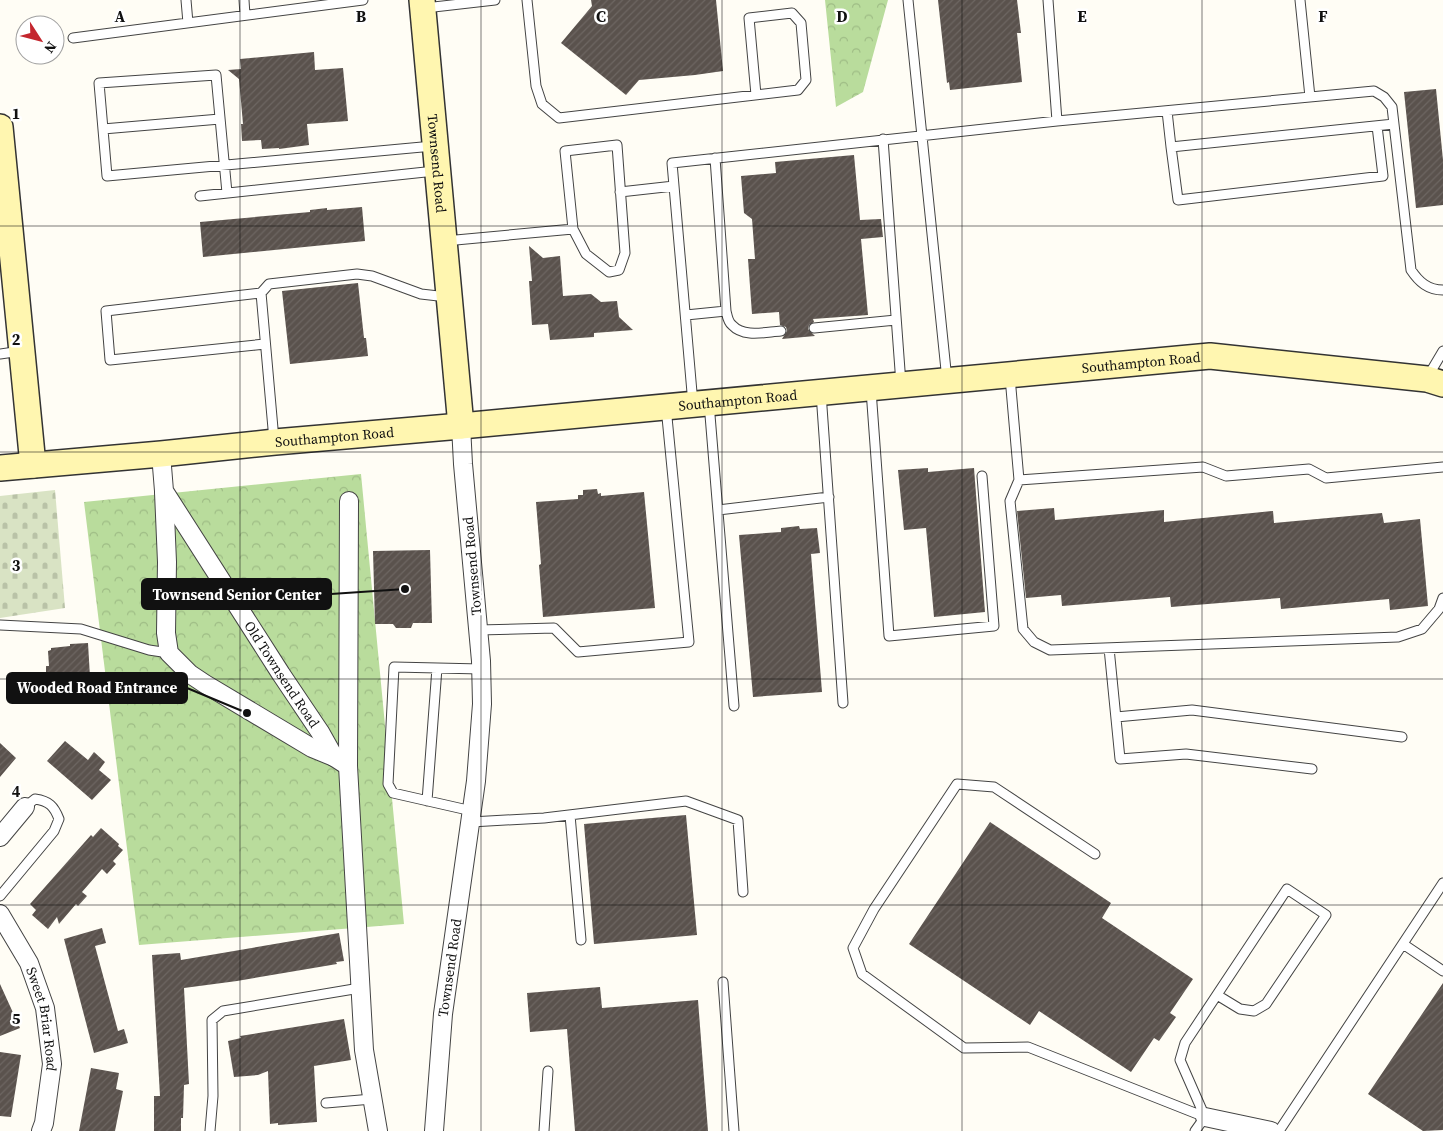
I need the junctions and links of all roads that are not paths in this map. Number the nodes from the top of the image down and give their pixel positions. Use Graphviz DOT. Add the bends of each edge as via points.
graph roads {
  1 [pos="186,0"];
  2 [pos="244,0"];
  3 [pos="364,0"];
  4 [pos="495,0"];
  5 [pos="527,0"];
  6 [pos="908,0"];
  7 [pos="1048,0"];
  8 [pos="1300,0"];
  9 [pos="422,4"];
  10 [pos="245,15"];
  11 [pos="188,23"];
  12 [pos="73,38"];
  13 [pos="756,95"];
  14 [pos="1310,97"];
  15 [pos="1167,110"];
  16 [pos="220,119"];
  17 [pos="1057,121"];
  18 [pos="1394,124"];
  19 [pos="1377,126"];
  20 [pos="0,127"];
  21 [pos="103,129"];
  22 [pos="922,135"];
  23 [pos="883,139"];
  24 [pos="435,146"];
  25 [pos="1171,147"];
  26 [pos="715,158"];
  27 [pos="224,165"];
  28 [pos="438,171"];
  29 [pos="674,186"];
  30 [pos="620,192"];
  31 [pos="227,193"];
  32 [pos="200,196"];
  33 [pos="573,229"];
  34 [pos="445,241"];
  35 [pos="1443,290"];
  36 [pos="262,293"];
  37 [pos="450,298"];
  38 [pos="726,311"];
  39 [pos="686,315"];
  40 [pos="896,320"];
  41 [pos="814,328"];
  42 [pos="781,331"];
  43 [pos="265,344"];
  44 [pos="1443,351"];
  45 [pos="10,353"];
  46 [pos="1009,375"];
  47 [pos="947,380"];
  48 [pos="1435,381"];
  49 [pos="901,385"];
  50 [pos="870,388"];
  51 [pos="821,392"];
  52 [pos="701,404"];
  53 [pos="666,407"];
  54 [pos="461,426"];
  55 [pos="274,442"];
  56 [pos="161,454"];
  57 [pos="32,465"];
  58 [pos="1443,467"];
  59 [pos="0,468"];
  60 [pos="982,476"];
  61 [pos="1019,480"];
  62 [pos="164,492"];
  63 [pos="828,498"];
  64 [pos="349,501"];
  65 [pos="718,510"];
  66 [pos="1443,598"];
  67 [pos="0,625"];
  68 [pos="478,630"];
  69 [pos="1109,648"];
  70 [pos="169,653"];
  71 [pos="436,668"];
  72 [pos="481,669"];
  73 [pos="843,702"];
  74 [pos="734,706"];
  75 [pos="1116,716"];
  76 [pos="1402,737"];
  77 [pos="341,762"];
  78 [pos="1312,769"];
  79 [pos="427,801"];
  80 [pos="25,807"];
  81 [pos="570,815"];
  82 [pos="472,817"];
  83 [pos="0,836"];
  84 [pos="1095,854"];
  85 [pos="1443,883"];
  86 [pos="743,892"];
  87 [pos="0,896"];
  88 [pos="0,914"];
  89 [pos="581,940"];
  90 [pos="1403,944"];
  91 [pos="1443,972"];
  92 [pos="723,982"];
  93 [pos="360,988"];
  94 [pos="1217,995"];
  95 [pos="548,1071"];
  96 [pos="372,1099"];
  97 [pos="326,1103"];
  98 [pos="1200,1124"];
  99 [pos="41,1131"];
  100 [pos="210,1131"];
  101 [pos="378,1131"];
  102 [pos="434,1131"];
  103 [pos="544,1131"];
  104 [pos="734,1131"];
  105 [pos="1271,1131"];
  106 [pos="1279,1131"];
  1 -- 11 [label="lane"];
  2 -- 10 [label="lane"];
  3 -- 10 [label="lane"];
  4 -- 9 [label="lane"];
  5 -- 13 [label="lane" via="536,86 542,104 559,118"];
  6 -- 22 [label="lane"];
  7 -- 17 [label="lane"];
  8 -- 14 [label="lane"];
  9 -- 24 [label="street, Townsend Road"];
  10 -- 11 [label="lane"];
  11 -- 12 [label="lane"];
  13 -- 13 [label="lane" via="798,90 806,80 802,23 792,13 749,18"];
  14 -- 15 [label="lane"];
  14 -- 18 [label="lane" via="1374,91 1384,96 1392,107"];
  15 -- 17 [label="lane"];
  15 -- 25 [label="lane"];
  16 -- 21 [label="lane"];
  16 -- 21 [label="lane" via="216,75 99,83"];
  16 -- 27 [label="lane"];
  17 -- 22 [label="lane"];
  18 -- 19 [label="lane"];
  18 -- 35 [label="lane" via="1411,270 1428,287"];
  19 -- 25 [label="lane"];
  19 -- 25 [label="lane" via="1383,176 1178,200"];
  20 -- 45 [label="street"];
  21 -- 27 [label="lane" via="107,176"];
  22 -- 23 [label="lane"];
  22 -- 47 [label="lane"];
  23 -- 26 [label="lane"];
  23 -- 40 [label="lane"];
  24 -- 27 [label="lane"];
  24 -- 28 [label="street, Townsend Road"];
  26 -- 29 [label="lane" via="672,162"];
  26 -- 38 [label="lane"];
  27 -- 31 [label="lane"];
  28 -- 31 [label="lane"];
  28 -- 34 [label="street, Townsend Road"];
  29 -- 30 [label="lane"];
  29 -- 39 [label="lane"];
  30 -- 33 [label="lane" via="625,253 619,270 609,272 586,254"];
  30 -- 33 [label="lane" via="617,145 565,151"];
  31 -- 32 [label="lane"];
  33 -- 34 [label="lane"];
  34 -- 37 [label="street, Townsend Road"];
  36 -- 37 [label="lane" via="269,284 357,274 372,276 421,294"];
  36 -- 43 [label="lane"];
  36 -- 43 [label="lane" via="106,311 110,360"];
  37 -- 54 [label="street, Townsend Road"];
  38 -- 39 [label="lane"];
  38 -- 42 [label="lane" via="730,324 741,332"];
  39 -- 52 [label="lane"];
  40 -- 41 [label="lane"];
  40 -- 49 [label="lane"];
  43 -- 55 [label="lane"];
  44 -- 48 [label="lane"];
  45 -- 57 [label="street"];
  46 -- 47 [label="street, Southampton Road"];
  46 -- 48 [label="street, Southampton Road" via="1210,356"];
  46 -- 61 [label="lane"];
  47 -- 49 [label="street, Southampton Road"];
  49 -- 50 [label="street, Southampton Road"];
  50 -- 51 [label="street, Southampton Road"];
  50 -- 60 [label="lane" via="889,636 994,626"];
  51 -- 52 [label="street, Southampton Road"];
  51 -- 63 [label="lane"];
  52 -- 53 [label="street, Southampton Road"];
  52 -- 65 [label="lane"];
  53 -- 54 [label="street, Southampton Road"];
  53 -- 68 [label="lane" via="689,642 578,652 554,628"];
  54 -- 55 [label="street, Southampton Road"];
  54 -- 68 [label="street, Townsend Road"];
  55 -- 56 [label="street, Southampton Road"];
  56 -- 57 [label="street, Southampton Road"];
  56 -- 62 [label="street, Old Townsend Road"];
  57 -- 59 [label="street, Southampton Road"];
  58 -- 61 [label="lane" via="1326,478 1309,469 1226,476 1203,467"];
  61 -- 69 [label="lane" via="1010,502 1023,629 1034,642 1050,650"];
  62 -- 70 [label="street, Old Townsend Road"];
  62 -- 77 [label="street, Old Townsend Road"];
  63 -- 65 [label="lane"];
  63 -- 73 [label="lane"];
  64 -- 77 [label="street"];
  65 -- 74 [label="lane"];
  66 -- 69 [label="lane" via="1439,609 1422,629 1398,638"];
  67 -- 70 [label="lane" via="80,629"];
  68 -- 72 [label="street, Townsend Road"];
  69 -- 75 [label="lane"];
  70 -- 77 [label="street, Old Townsend Road" via="205,684"];
  71 -- 72 [label="lane"];
  71 -- 79 [label="lane"];
  71 -- 79 [label="lane" via="394,667 388,784 394,793"];
  72 -- 82 [label="street, Townsend Road" via="482,704"];
  75 -- 76 [label="lane" via="1192,710"];
  75 -- 78 [label="lane" via="1120,759 1186,754"];
  77 -- 93 [label="street"];
  79 -- 82 [label="lane"];
  80 -- 83 [label="street"];
  80 -- 87 [label="lane" via="35,799 46,801 55,809 59,819 54,831"];
  81 -- 82 [label="lane"];
  81 -- 86 [label="lane" via="686,800 738,820"];
  81 -- 89 [label="lane"];
  82 -- 102 [label="street, Townsend Road" via="443,1014"];
  84 -- 98 [label="lane" via="994,787 957,784 874,909 853,948 862,974 964,1048 1028,1047"];
  85 -- 90 [label="lane"];
  88 -- 99 [label="street, Sweet Briar Road" via="29,963 45,1008 52,1064"];
  90 -- 91 [label="lane"];
  90 -- 106 [label="lane"];
  92 -- 104 [label="lane"];
  93 -- 96 [label="street" via="364,1050"];
  93 -- 100 [label="lane" via="224,1011 212,1020"];
  94 -- 94 [label="lane" via="1287,889 1326,915 1266,1004 1254,1011 1240,1009"];
  94 -- 98 [label="lane" via="1185,1043 1180,1060"];
  95 -- 103 [label="lane"];
  96 -- 97 [label="lane"];
  96 -- 101 [label="street"];
  98 -- 105 [label="street"];
}
